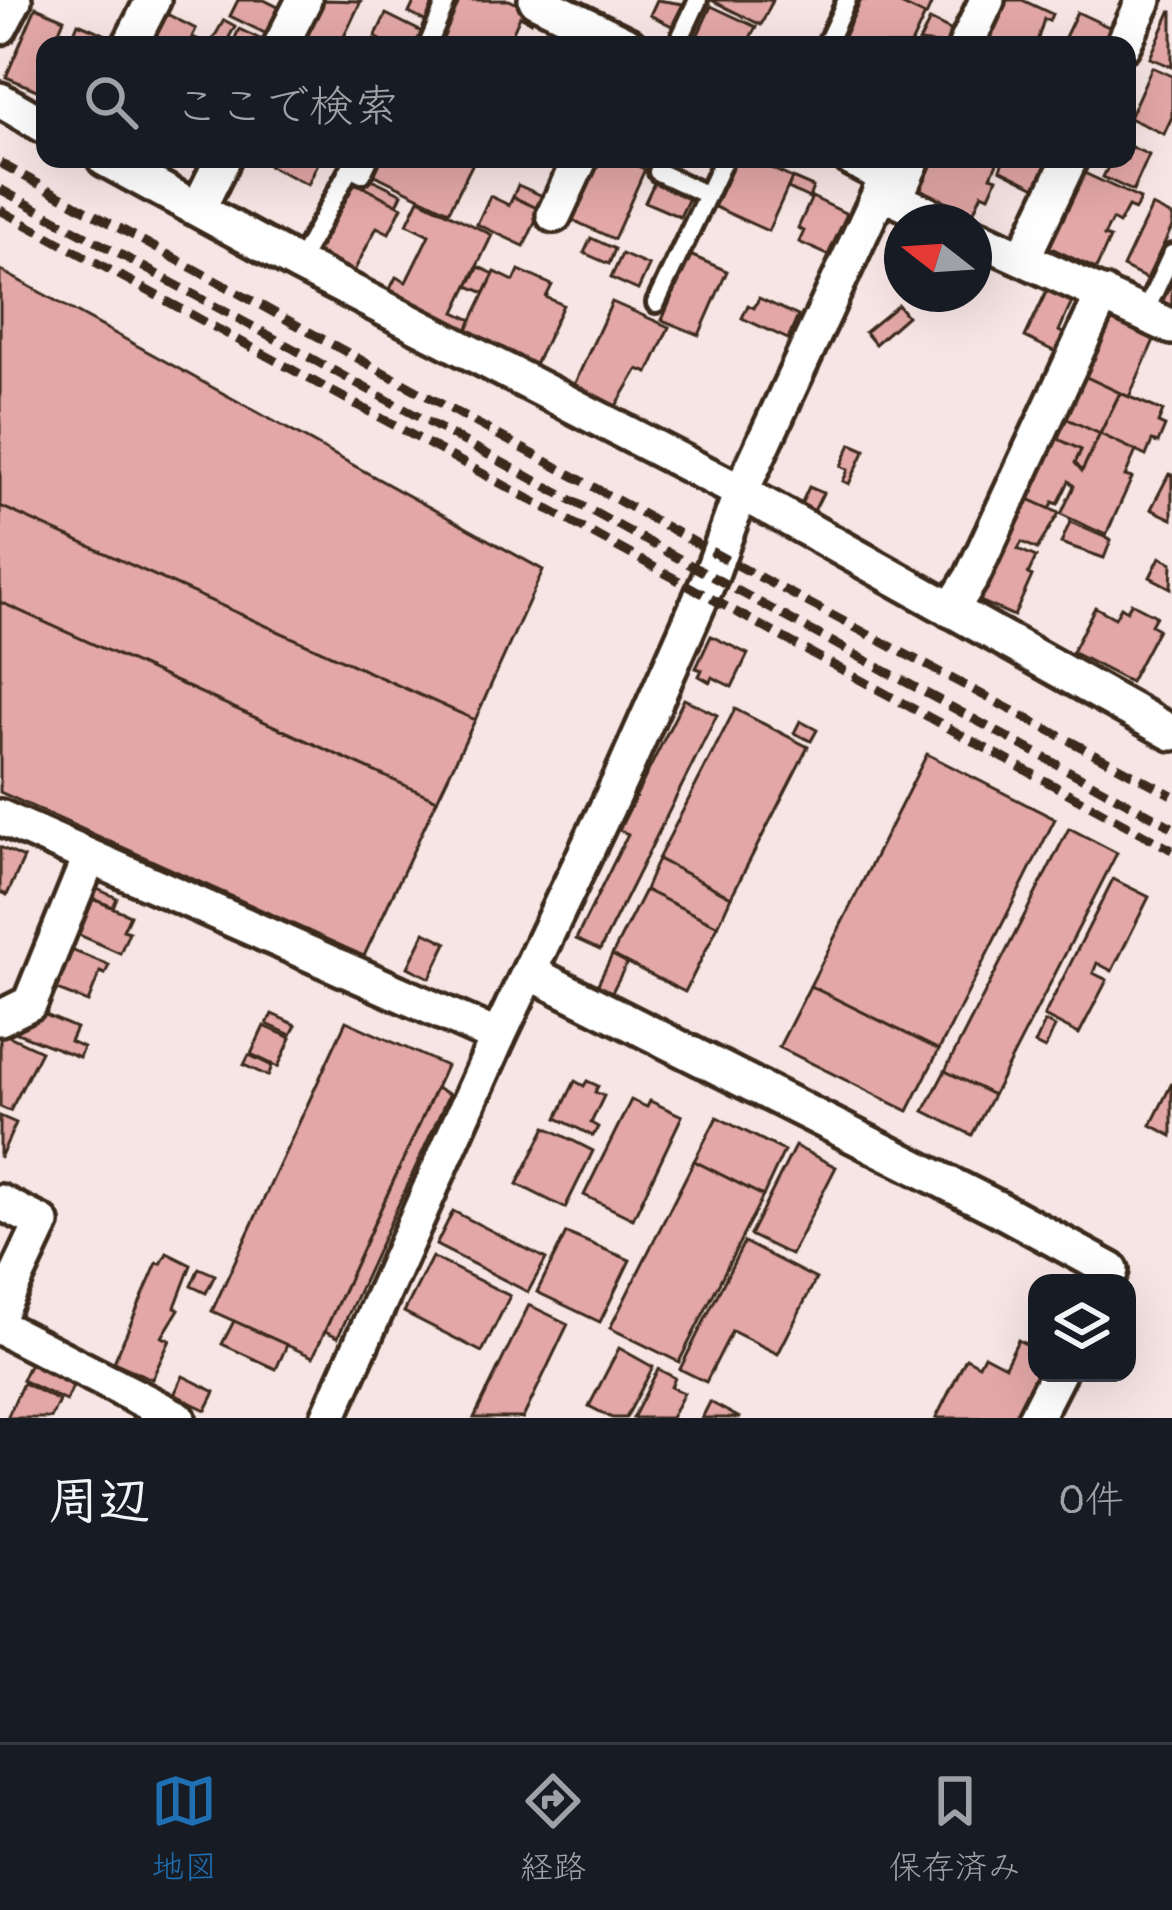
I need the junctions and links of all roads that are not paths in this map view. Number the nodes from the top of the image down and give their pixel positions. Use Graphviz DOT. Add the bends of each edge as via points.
graph roads {
  1 [pos="14,0"];
  2 [pos="153,0"];
  3 [pos="304,0"];
  4 [pos="447,0"];
  5 [pos="698,0"];
  6 [pos="847,0"];
  7 [pos="987,0"];
  8 [pos="1144,0"];
  9 [pos="546,2"];
  10 [pos="0,27"];
  11 [pos="135,36"];
  12 [pos="286,36"];
  13 [pos="432,36"];
  14 [pos="611,36"];
  15 [pos="680,36"];
  16 [pos="830,36"];
  17 [pos="970,36"];
  18 [pos="1127,36"];
  19 [pos="0,100"];
  20 [pos="36,121"];
  21 [pos="122,168"];
  22 [pos="219,168"];
  23 [pos="350,168"];
  24 [pos="576,168"];
  25 [pos="720,168"];
  26 [pos="869,168"];
  27 [pos="906,168"];
  28 [pos="1066,168"];
  29 [pos="658,172"];
  30 [pos="706,195"];
  31 [pos="887,195"];
  32 [pos="906,204"];
  33 [pos="198,209"];
  34 [pos="554,215"];
  35 [pos="992,244"];
  36 [pos="1172,254"];
  37 [pos="1023,258"];
  38 [pos="298,264"];
  39 [pos="1102,294"];
  40 [pos="656,303"];
  41 [pos="1158,320"];
  42 [pos="741,492"];
  43 [pos="951,610"];
  44 [pos="1172,733"];
  45 [pos="0,818"];
  46 [pos="89,858"];
  47 [pos="531,974"];
  48 [pos="0,1018"];
  49 [pos="498,1037"];
  50 [pos="0,1202"];
  51 [pos="1110,1274"];
  52 [pos="0,1312"];
  53 [pos="0,1327"];
  54 [pos="1053,1382"];
  55 [pos="178,1418"];
  56 [pos="328,1418"];
  57 [pos="1035,1418"];
  1 -- 10 [label="street"];
  2 -- 11 [label="street"];
  3 -- 12 [label="street"];
  4 -- 13 [label="lane"];
  5 -- 15 [label="lane"];
  6 -- 16 [label="lane"];
  7 -- 17 [label="street"];
  8 -- 18 [label="street"];
  9 -- 14 [label="street"];
  19 -- 20 [label="street"];
  21 -- 33 [label="street"];
  22 -- 33 [label="street"];
  23 -- 38 [label="lane"];
  24 -- 34 [label="street"];
  25 -- 30 [label="lane"];
  26 -- 31 [label="street" via="886,177"];
  27 -- 31 [label="street"];
  28 -- 37 [label="street"];
  29 -- 30 [label="lane"];
  30 -- 40 [label="lane"];
  31 -- 32 [label="street"];
  31 -- 42 [label="street"];
  33 -- 38 [label="street"];
  35 -- 37 [label="street"];
  36 -- 41 [label="lane"];
  37 -- 39 [label="street"];
  38 -- 42 [label="street"];
  39 -- 41 [label="street"];
  39 -- 43 [label="street"];
  42 -- 43 [label="street"];
  42 -- 47 [label="street"];
  43 -- 44 [label="street"];
  45 -- 46 [label="street"];
  46 -- 48 [label="street" via="30,1003"];
  46 -- 49 [label="street"];
  47 -- 49 [label="street"];
  47 -- 51 [label="street" via="997,1208"];
  49 -- 56 [label="street"];
  50 -- 52 [label="street" via="42,1223"];
  53 -- 55 [label="street"];
  54 -- 57 [label="street"];
}
